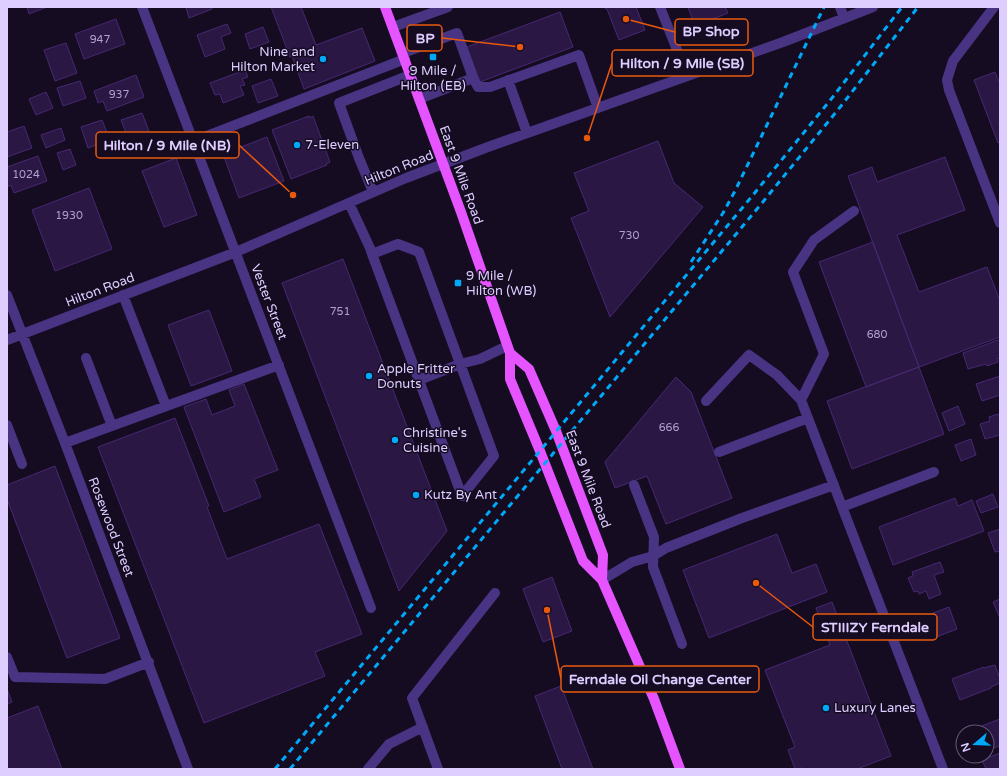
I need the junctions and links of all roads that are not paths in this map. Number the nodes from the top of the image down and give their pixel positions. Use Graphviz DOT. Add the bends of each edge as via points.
graph roads {
  1 [pos="142,7"];
  2 [pos="386,7"];
  3 [pos="448,7"];
  4 [pos="660,7"];
  5 [pos="840,7"];
  6 [pos="874,7"];
  7 [pos="994,7"];
  8 [pos="844,18"];
  9 [pos="393,27"];
  10 [pos="404,56"];
  11 [pos="410,75"];
  12 [pos="687,75"];
  13 [pos="473,78"];
  14 [pos="508,80"];
  15 [pos="419,99"];
  16 [pos="598,108"];
  17 [pos="527,133"];
  18 [pos="194,141"];
  19 [pos="443,164"];
  20 [pos="373,192"];
  21 [pos="349,203"];
  22 [pos="854,211"];
  23 [pos="1000,223"];
  24 [pos="236,252"];
  25 [pos="372,254"];
  26 [pos="7,295"];
  27 [pos="123,295"];
  28 [pos="22,334"];
  29 [pos="7,340"];
  30 [pos="509,350"];
  31 [pos="86,358"];
  32 [pos="460,364"];
  33 [pos="279,365"];
  34 [pos="419,380"];
  35 [pos="801,400"];
  36 [pos="706,401"];
  37 [pos="166,406"];
  38 [pos="808,418"];
  39 [pos="7,425"];
  40 [pos="112,426"];
  41 [pos="65,443"];
  42 [pos="719,452"];
  43 [pos="22,464"];
  44 [pos="934,472"];
  45 [pos="634,485"];
  46 [pos="834,485"];
  47 [pos="842,507"];
  48 [pos="653,556"];
  49 [pos="602,580"];
  50 [pos="495,593"];
  51 [pos="371,608"];
  52 [pos="682,644"];
  53 [pos="7,657"];
  54 [pos="148,662"];
  55 [pos="423,727"];
  56 [pos="188,769"];
  57 [pos="368,769"];
  58 [pos="438,769"];
  59 [pos="680,769"];
  60 [pos="943,769"];
  1 -- 18 [label="street, Vester Street"];
  2 -- 9 [label="main road, East 9 Mile Road"];
  3 -- 9 [label="street"];
  4 -- 12 [label="street"];
  5 -- 8 [label="street"];
  6 -- 8 [label="street, Hilton Road"];
  7 -- 23 [label="street" via="953,61 947,80"];
  8 -- 12 [label="street, Hilton Road"];
  9 -- 10 [label="main road, East 9 Mile Road"];
  10 -- 11 [label="main road, East 9 Mile Road"];
  10 -- 13 [label="street" via="457,33"];
  10 -- 18 [label="street"];
  11 -- 15 [label="main road, East 9 Mile Road"];
  11 -- 20 [label="street" via="339,103"];
  12 -- 16 [label="street, Hilton Road"];
  13 -- 14 [label="street" via="478,87 490,87"];
  13 -- 15 [label="street"];
  14 -- 16 [label="street" via="579,54"];
  14 -- 17 [label="street"];
  15 -- 19 [label="main road, East 9 Mile Road"];
  16 -- 17 [label="street, Hilton Road"];
  17 -- 19 [label="street, Hilton Road"];
  18 -- 24 [label="street, Vester Street"];
  19 -- 20 [label="street, Hilton Road"];
  19 -- 30 [label="main road, East 9 Mile Road"];
  20 -- 21 [label="street, Hilton Road"];
  21 -- 24 [label="street, Hilton Road"];
  21 -- 25 [label="street"];
  22 -- 35 [label="street" via="814,240 793,272 824,354"];
  24 -- 27 [label="street, Hilton Road"];
  24 -- 33 [label="street, Vester Street"];
  25 -- 32 [label="street" via="398,244 419,252"];
  25 -- 34 [label="street"];
  26 -- 28 [label="street, Rosewood Street"];
  27 -- 28 [label="street, Hilton Road"];
  27 -- 37 [label="street"];
  28 -- 29 [label="street, Hilton Road"];
  28 -- 41 [label="street, Rosewood Street"];
  30 -- 32 [label="street"];
  30 -- 49 [label="main road, East 9 Mile Road" via="510,379 583,561"];
  30 -- 49 [label="main road, East 9 Mile Road" via="529,369 556,431 602,555"];
  31 -- 40 [label="street"];
  32 -- 34 [label="street"];
  32 -- 34 [label="street" via="494,456 462,496"];
  33 -- 37 [label="street"];
  33 -- 51 [label="street, Vester Street"];
  35 -- 36 [label="street" via="777,375 749,355"];
  35 -- 38 [label="street"];
  37 -- 40 [label="street"];
  38 -- 42 [label="street"];
  38 -- 46 [label="street"];
  39 -- 43 [label="street"];
  40 -- 41 [label="street"];
  41 -- 54 [label="street, Rosewood Street"];
  44 -- 47 [label="street"];
  45 -- 48 [label="street" via="654,537"];
  46 -- 47 [label="street"];
  46 -- 48 [label="street" via="742,518 666,548"];
  47 -- 60 [label="street"];
  48 -- 49 [label="street" via="632,562"];
  48 -- 52 [label="street" via="653,567"];
  49 -- 59 [label="main road, East 9 Mile Road" via="654,699"];
  50 -- 55 [label="street" via="412,698"];
  53 -- 54 [label="street" via="15,677 105,679"];
  54 -- 56 [label="street, Rosewood Street"];
  55 -- 57 [label="street" via="389,744"];
  55 -- 58 [label="street"];
}
